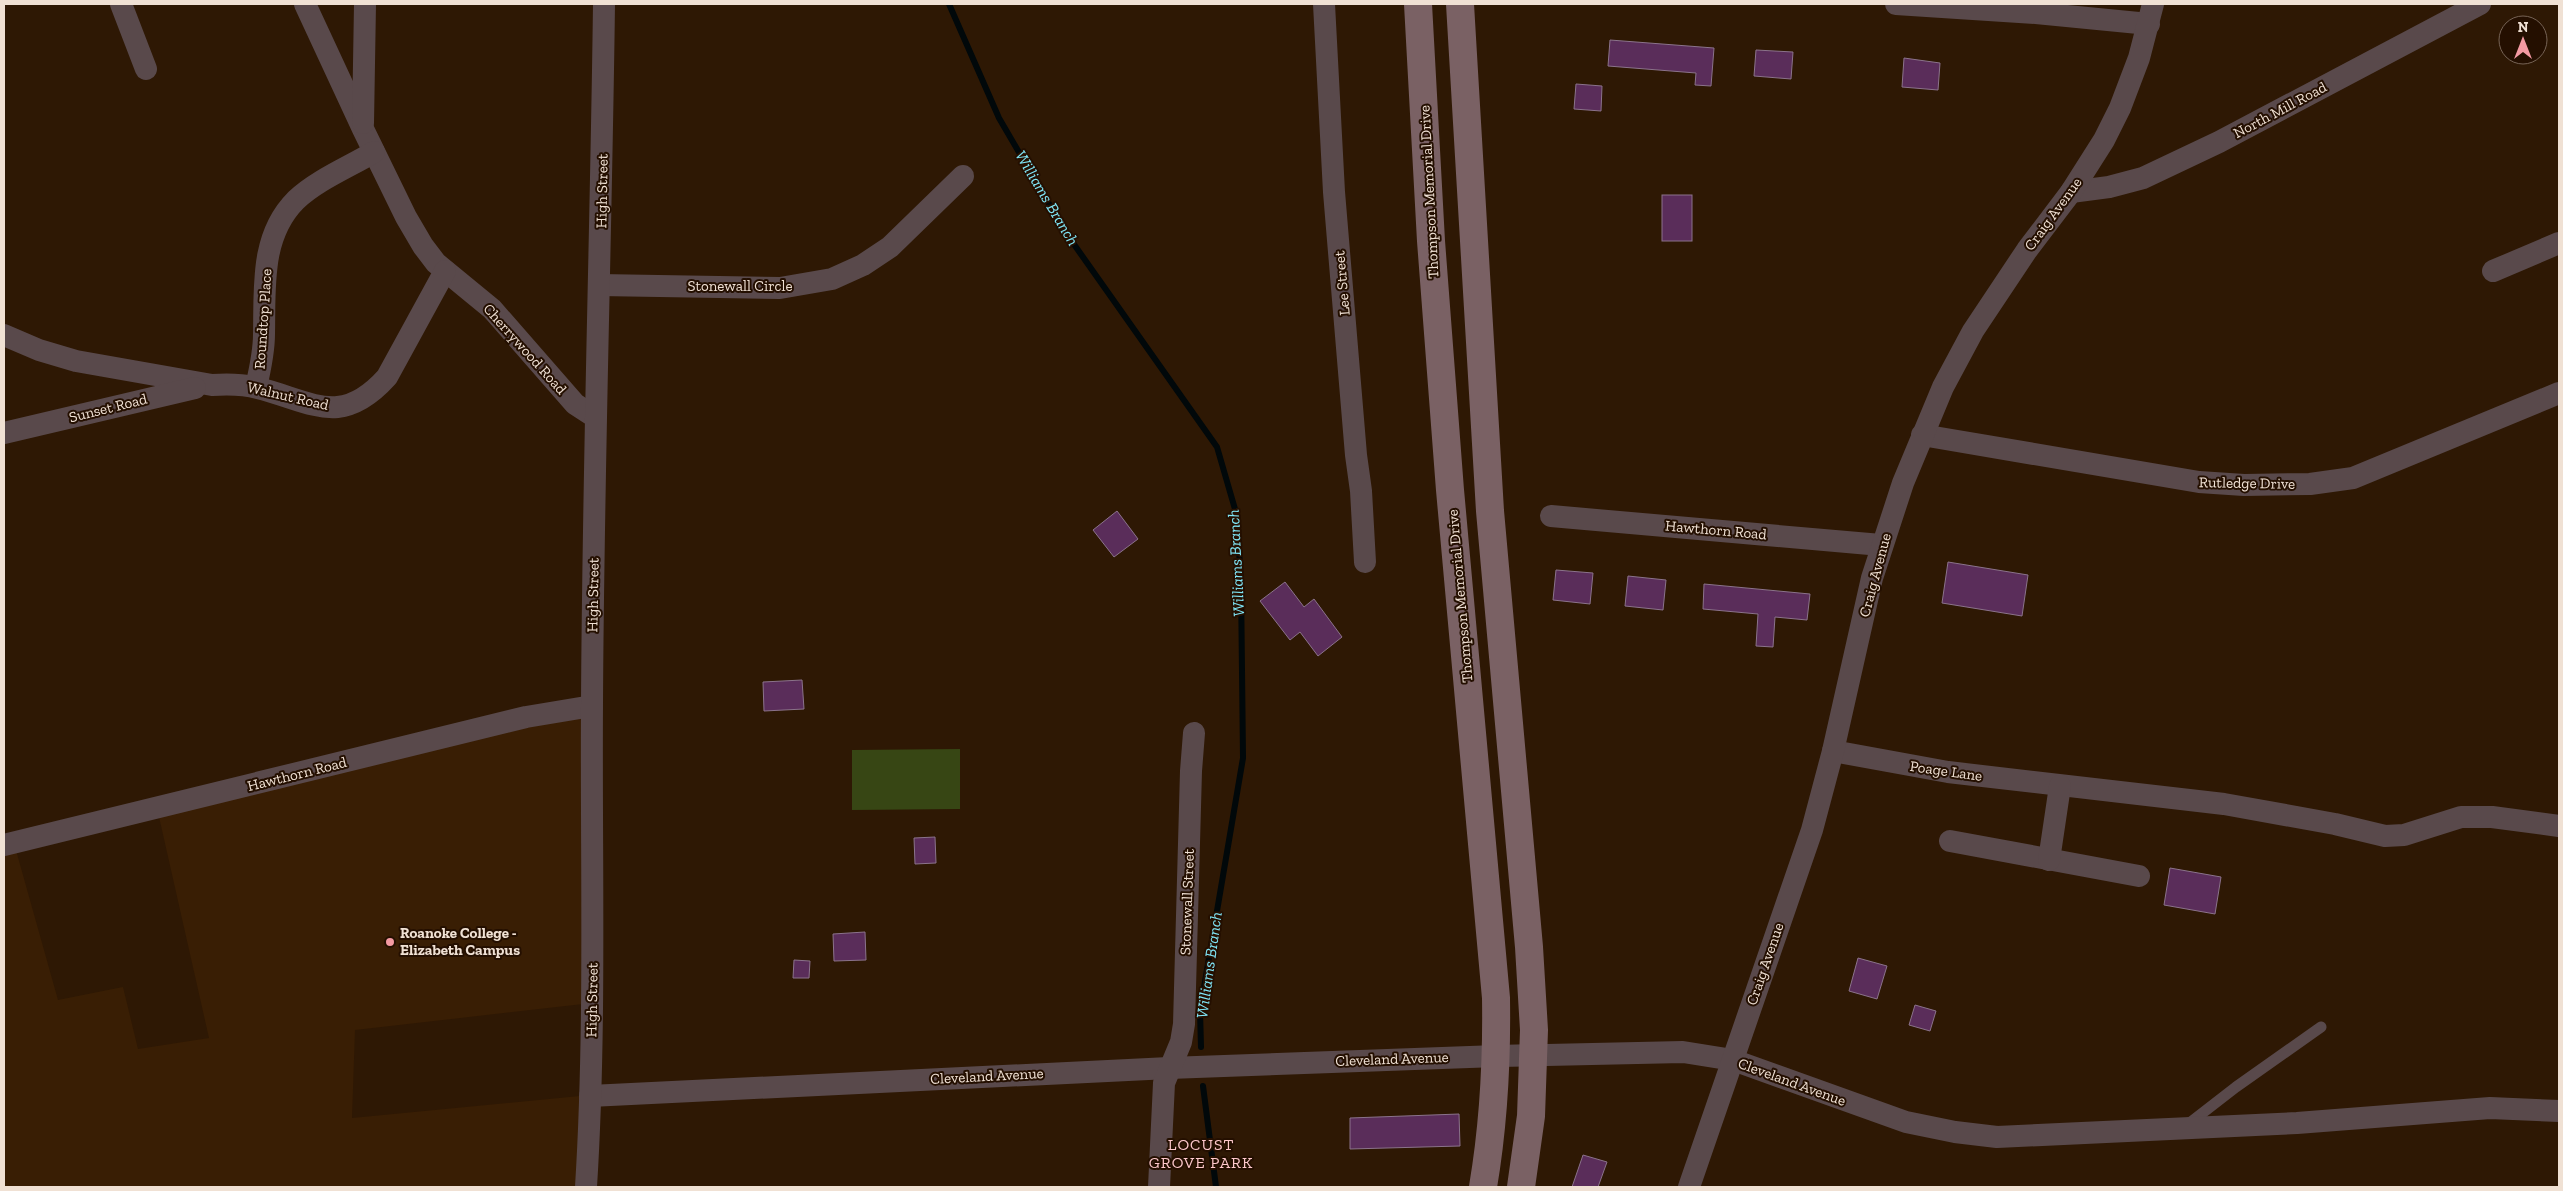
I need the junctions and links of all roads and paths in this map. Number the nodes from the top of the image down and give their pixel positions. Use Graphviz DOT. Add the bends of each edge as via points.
graph roads {
  1 [pos="121,4"];
  2 [pos="305,4"];
  3 [pos="365,4"];
  4 [pos="604,4"];
  5 [pos="1324,4"];
  6 [pos="1418,4"];
  7 [pos="1460,4"];
  8 [pos="1896,4"];
  9 [pos="2480,4"];
  10 [pos="2151,14"];
  11 [pos="146,69"];
  12 [pos="363,129"];
  13 [pos="374,152"];
  14 [pos="964,176"];
  15 [pos="2071,192"];
  16 [pos="2559,243"];
  17 [pos="446,271"];
  18 [pos="2493,271"];
  19 [pos="600,285"];
  20 [pos="4,335"];
  21 [pos="212,385"];
  22 [pos="256,387"];
  23 [pos="2559,393"];
  24 [pos="595,417"];
  25 [pos="4,433"];
  26 [pos="1922,435"];
  27 [pos="1551,516"];
  28 [pos="1881,545"];
  29 [pos="1366,562"];
  30 [pos="592,706"];
  31 [pos="1194,733"];
  32 [pos="1833,751"];
  33 [pos="2060,786"];
  34 [pos="2559,826"];
  35 [pos="1950,841"];
  36 [pos="4,845"];
  37 [pos="2049,860"];
  38 [pos="2139,876"];
  39 [pos="2321,1027"];
  40 [pos="1534,1055"];
  41 [pos="1497,1056"];
  42 [pos="1733,1060"];
  43 [pos="1169,1068"];
  44 [pos="590,1096"];
  45 [pos="2559,1111"];
  46 [pos="2182,1130"];
  47 [pos="586,1187"];
  48 [pos="1159,1187"];
  49 [pos="1483,1187"];
  50 [pos="1521,1187"];
  51 [pos="1689,1187"];
  1 -- 11 [label="street"];
  2 -- 12 [label="street, Cherrywood Road"];
  3 -- 12 [label="street, Cherrywood Road"];
  4 -- 19 [label="street, High Street"];
  5 -- 29 [label="street, Lee Street" via="1334,192"];
  6 -- 41 [label="main road, Thompson Memorial Drive" via="1431,241 1496,998"];
  7 -- 40 [label="main road" via="1490,510 1529,947"];
  8 -- 10 [label="street" via="2036,13"];
  9 -- 15 [label="street, North Mill Road" via="2219,142 2143,178 2110,187"];
  10 -- 15 [label="street, Craig Avenue" via="2120,108"];
  12 -- 13 [label="street, Cherrywood Road"];
  13 -- 17 [label="street, Cherrywood Road" via="423,246"];
  13 -- 22 [label="street, Roundtop Place" via="298,199 284,214 273,235 266,269 264,335"];
  14 -- 19 [label="street, Stonewall Circle" via="890,247 863,265 832,279 780,288"];
  15 -- 26 [label="street, Craig Avenue" via="1990,302 1943,387"];
  16 -- 18 [label="street"];
  17 -- 22 [label="street, Walnut Road" via="387,377 373,392 357,402 340,408 322,407"];
  17 -- 24 [label="street, Cherrywood Road" via="492,309 575,404"];
  19 -- 24 [label="street, High Street"];
  20 -- 21 [label="street, Walnut Road" via="76,361"];
  21 -- 22 [label="street, Walnut Road"];
  21 -- 25 [label="street, Sunset Road" via="173,391"];
  23 -- 26 [label="street, Rutledge Drive" via="2353,478 2310,484 2200,482"];
  24 -- 30 [label="street, High Street"];
  26 -- 28 [label="street, Craig Avenue"];
  27 -- 28 [label="street, Hawthorn Road"];
  28 -- 32 [label="street, Craig Avenue"];
  30 -- 36 [label="street, Hawthorn Road" via="526,717"];
  30 -- 44 [label="street, High Street"];
  31 -- 43 [label="street, Stonewall Street" via="1184,1024 1181,1042"];
  32 -- 33 [label="street, Poage Lane" via="1948,772"];
  32 -- 42 [label="street, Craig Avenue" via="1812,830"];
  33 -- 34 [label="street, Poage Lane" via="2224,804 2385,836 2404,835 2461,817 2492,817"];
  33 -- 37 [label="street"];
  35 -- 37 [label="street"];
  37 -- 38 [label="street"];
  39 -- 46 [label="lane"];
  40 -- 41 [label="street, Cleveland Avenue"];
  40 -- 42 [label="street, Cleveland Avenue" via="1683,1052"];
  40 -- 50 [label="main road" via="1531,1116"];
  41 -- 43 [label="street, Cleveland Avenue"];
  41 -- 49 [label="main road, Thompson Memorial Drive" via="1492,1136"];
  42 -- 46 [label="street, Cleveland Avenue" via="1906,1122 1955,1132 1997,1136"];
  42 -- 51 [label="street, Craig Avenue"];
  43 -- 44 [label="street, Cleveland Avenue"];
  43 -- 48 [label="street, Stonewall Street" via="1164,1083"];
  44 -- 47 [label="street, High Street"];
  45 -- 46 [label="street, Cleveland Avenue" via="2490,1108"];
}
